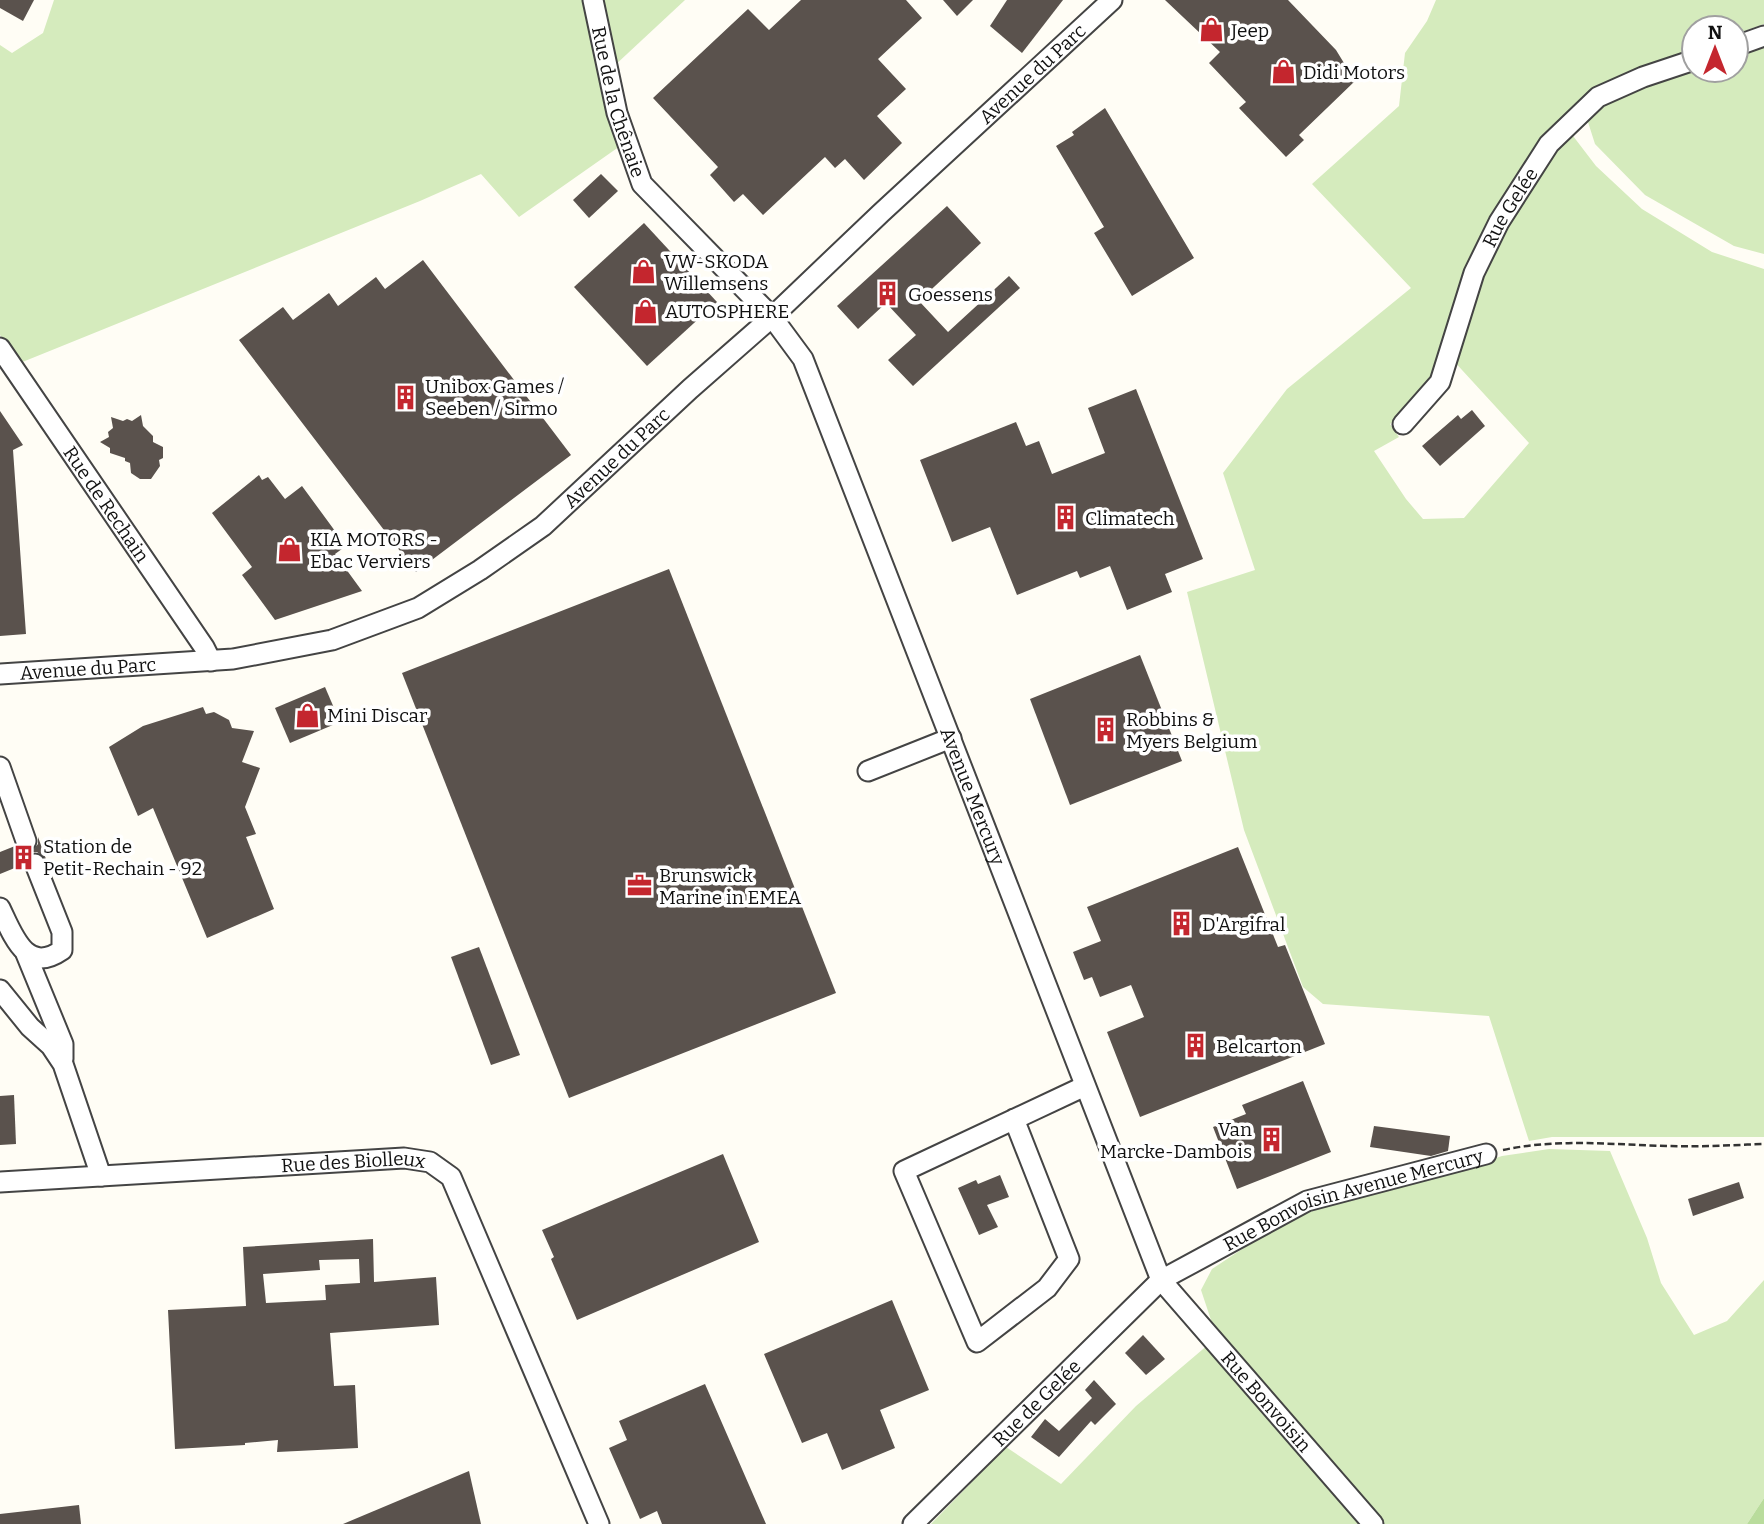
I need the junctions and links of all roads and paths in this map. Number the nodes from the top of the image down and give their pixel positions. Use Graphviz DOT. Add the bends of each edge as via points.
graph roads {
  1 [pos="593,0"];
  2 [pos="1112,0"];
  3 [pos="1680,65"];
  4 [pos="772,317"];
  5 [pos="0,348"];
  6 [pos="1403,424"];
  7 [pos="211,662"];
  8 [pos="0,674"];
  9 [pos="951,738"];
  10 [pos="0,767"];
  11 [pos="868,771"];
  12 [pos="26,841"];
  13 [pos="35,864"];
  14 [pos="0,908"];
  15 [pos="26,954"];
  16 [pos="0,990"];
  17 [pos="63,1063"];
  18 [pos="1085,1086"];
  19 [pos="1014,1119"];
  20 [pos="1764,1144"];
  21 [pos="1486,1154"];
  22 [pos="101,1176"];
  23 [pos="0,1182"];
  24 [pos="1161,1280"];
  25 [pos="599,1524"];
  26 [pos="913,1524"];
  27 [pos="1373,1524"];
  1 -- 4 [label="street, Rue de la Chênaie" via="617,113 642,184"];
  2 -- 4 [label="street, Avenue du Parc"];
  3 -- 6 [label="street, Rue Gelée" via="1598,97 1549,144 1499,222 1474,273 1440,382"];
  4 -- 7 [label="street, Avenue du Parc" via="542,526 418,608 332,640"];
  4 -- 9 [label="street, Avenue Mercury" via="803,359"];
  5 -- 7 [label="street, Rue de Rechain"];
  7 -- 8 [label="street, Avenue du Parc"];
  9 -- 11 [label="street"];
  9 -- 18 [label="street, Avenue Mercury"];
  10 -- 12 [label="street"];
  13 -- 15 [label="street" via="62,932 62,950 51,958"];
  14 -- 15 [label="street"];
  15 -- 17 [label="street" via="63,1044"];
  16 -- 17 [label="street"];
  17 -- 22 [label="street"];
  18 -- 19 [label="street"];
  18 -- 24 [label="street, Avenue Mercury"];
  19 -- 19 [label="street" via="905,1171 977,1342 1047,1288 1069,1258"];
  20 -- 21 [label="path, Rue Bonvoisin Avenue Mercury" via="1577,1142 1530,1144"];
  21 -- 24 [label="street, Rue Bonvoisin Avenue Mercury" via="1307,1201"];
  22 -- 23 [label="street, Rue des Biolleux"];
  22 -- 25 [label="street, Rue des Biolleux" via="404,1158 430,1162 441,1169 451,1177"];
  24 -- 26 [label="street, Rue de Gelée"];
  24 -- 27 [label="street, Rue Bonvoisin"];
}
